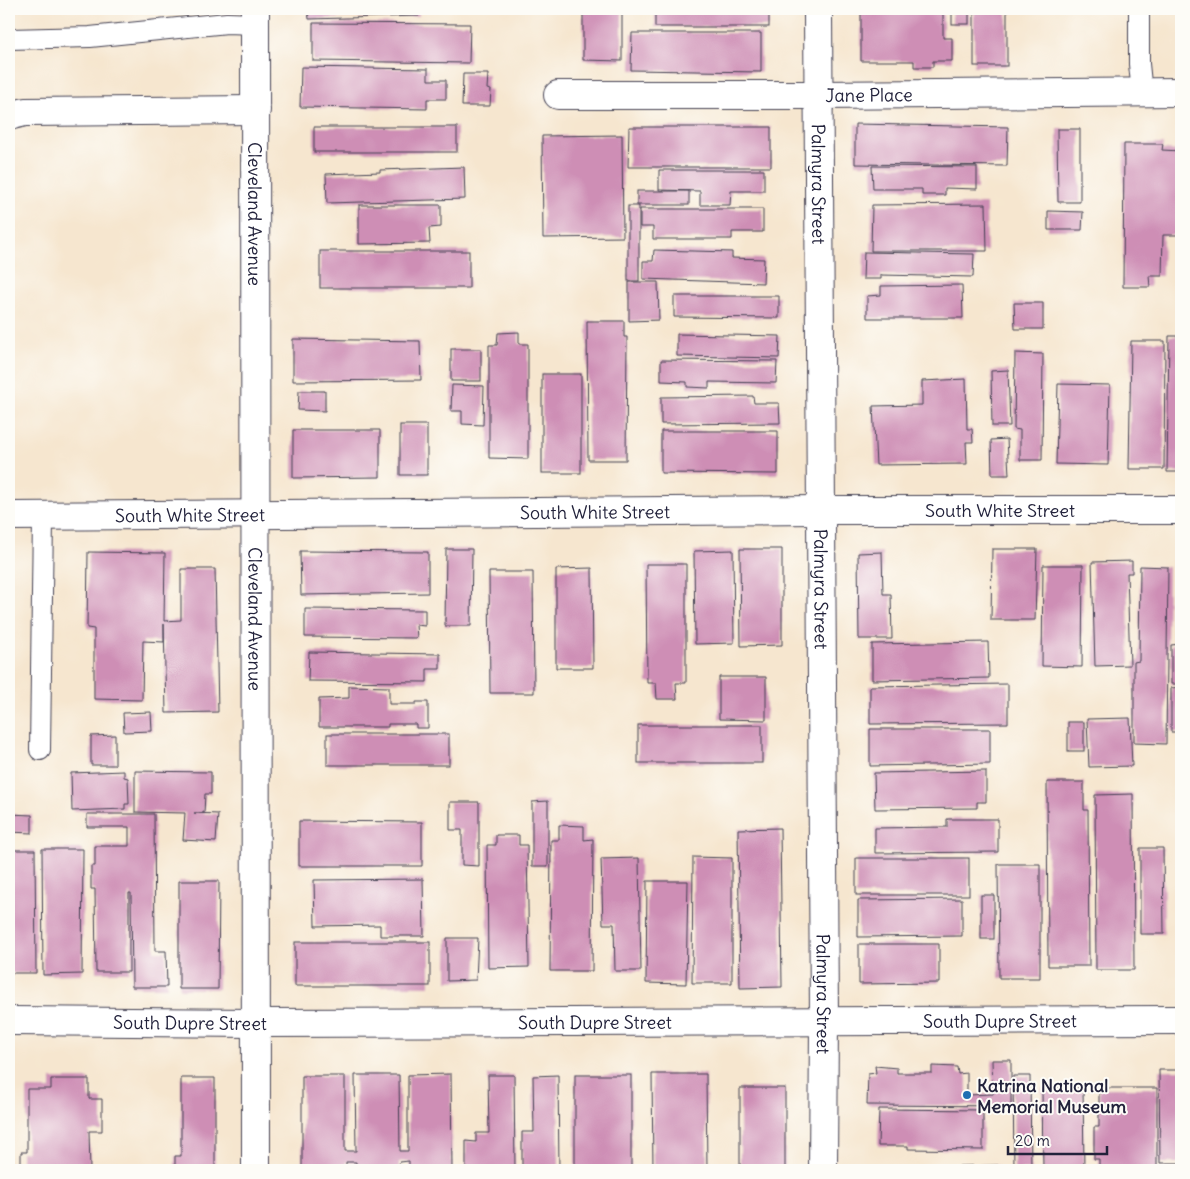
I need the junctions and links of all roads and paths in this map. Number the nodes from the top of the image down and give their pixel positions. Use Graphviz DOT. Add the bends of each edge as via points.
graph roads {
  1 [pos="818,9"];
  2 [pos="1138,9"];
  3 [pos="255,16"];
  4 [pos="9,39"];
  5 [pos="1181,92"];
  6 [pos="1142,93"];
  7 [pos="558,95"];
  8 [pos="818,95"];
  9 [pos="256,110"];
  10 [pos="9,116"];
  11 [pos="820,510"];
  12 [pos="1181,510"];
  13 [pos="256,515"];
  14 [pos="9,516"];
  15 [pos="43,516"];
  16 [pos="40,750"];
  17 [pos="1181,1020"];
  18 [pos="9,1021"];
  19 [pos="824,1021"];
  20 [pos="255,1023"];
  21 [pos="256,1170"];
  22 [pos="823,1170"];
  1 -- 8 [label="street, Palmyra Street"];
  2 -- 6 [label="lane"];
  3 -- 4 [label="lane" via="227,23 90,37"];
  3 -- 9 [label="street, Cleveland Avenue"];
  5 -- 6 [label="street, Jane Place"];
  6 -- 8 [label="street, Jane Place"];
  7 -- 8 [label="street, Jane Place"];
  8 -- 11 [label="street, Palmyra Street"];
  9 -- 10 [label="street" via="25,112"];
  9 -- 13 [label="street, Cleveland Avenue"];
  11 -- 12 [label="street, South White Street"];
  11 -- 13 [label="street, South White Street"];
  11 -- 19 [label="street, Palmyra Street"];
  13 -- 15 [label="street, South White Street"];
  13 -- 20 [label="street, Cleveland Avenue"];
  14 -- 15 [label="street, South White Street"];
  15 -- 16 [label="lane"];
  17 -- 19 [label="street, South Dupre Street"];
  18 -- 20 [label="street, South Dupre Street"];
  19 -- 20 [label="street, South Dupre Street"];
  19 -- 22 [label="street, Palmyra Street"];
  20 -- 21 [label="street, Cleveland Avenue"];
}
